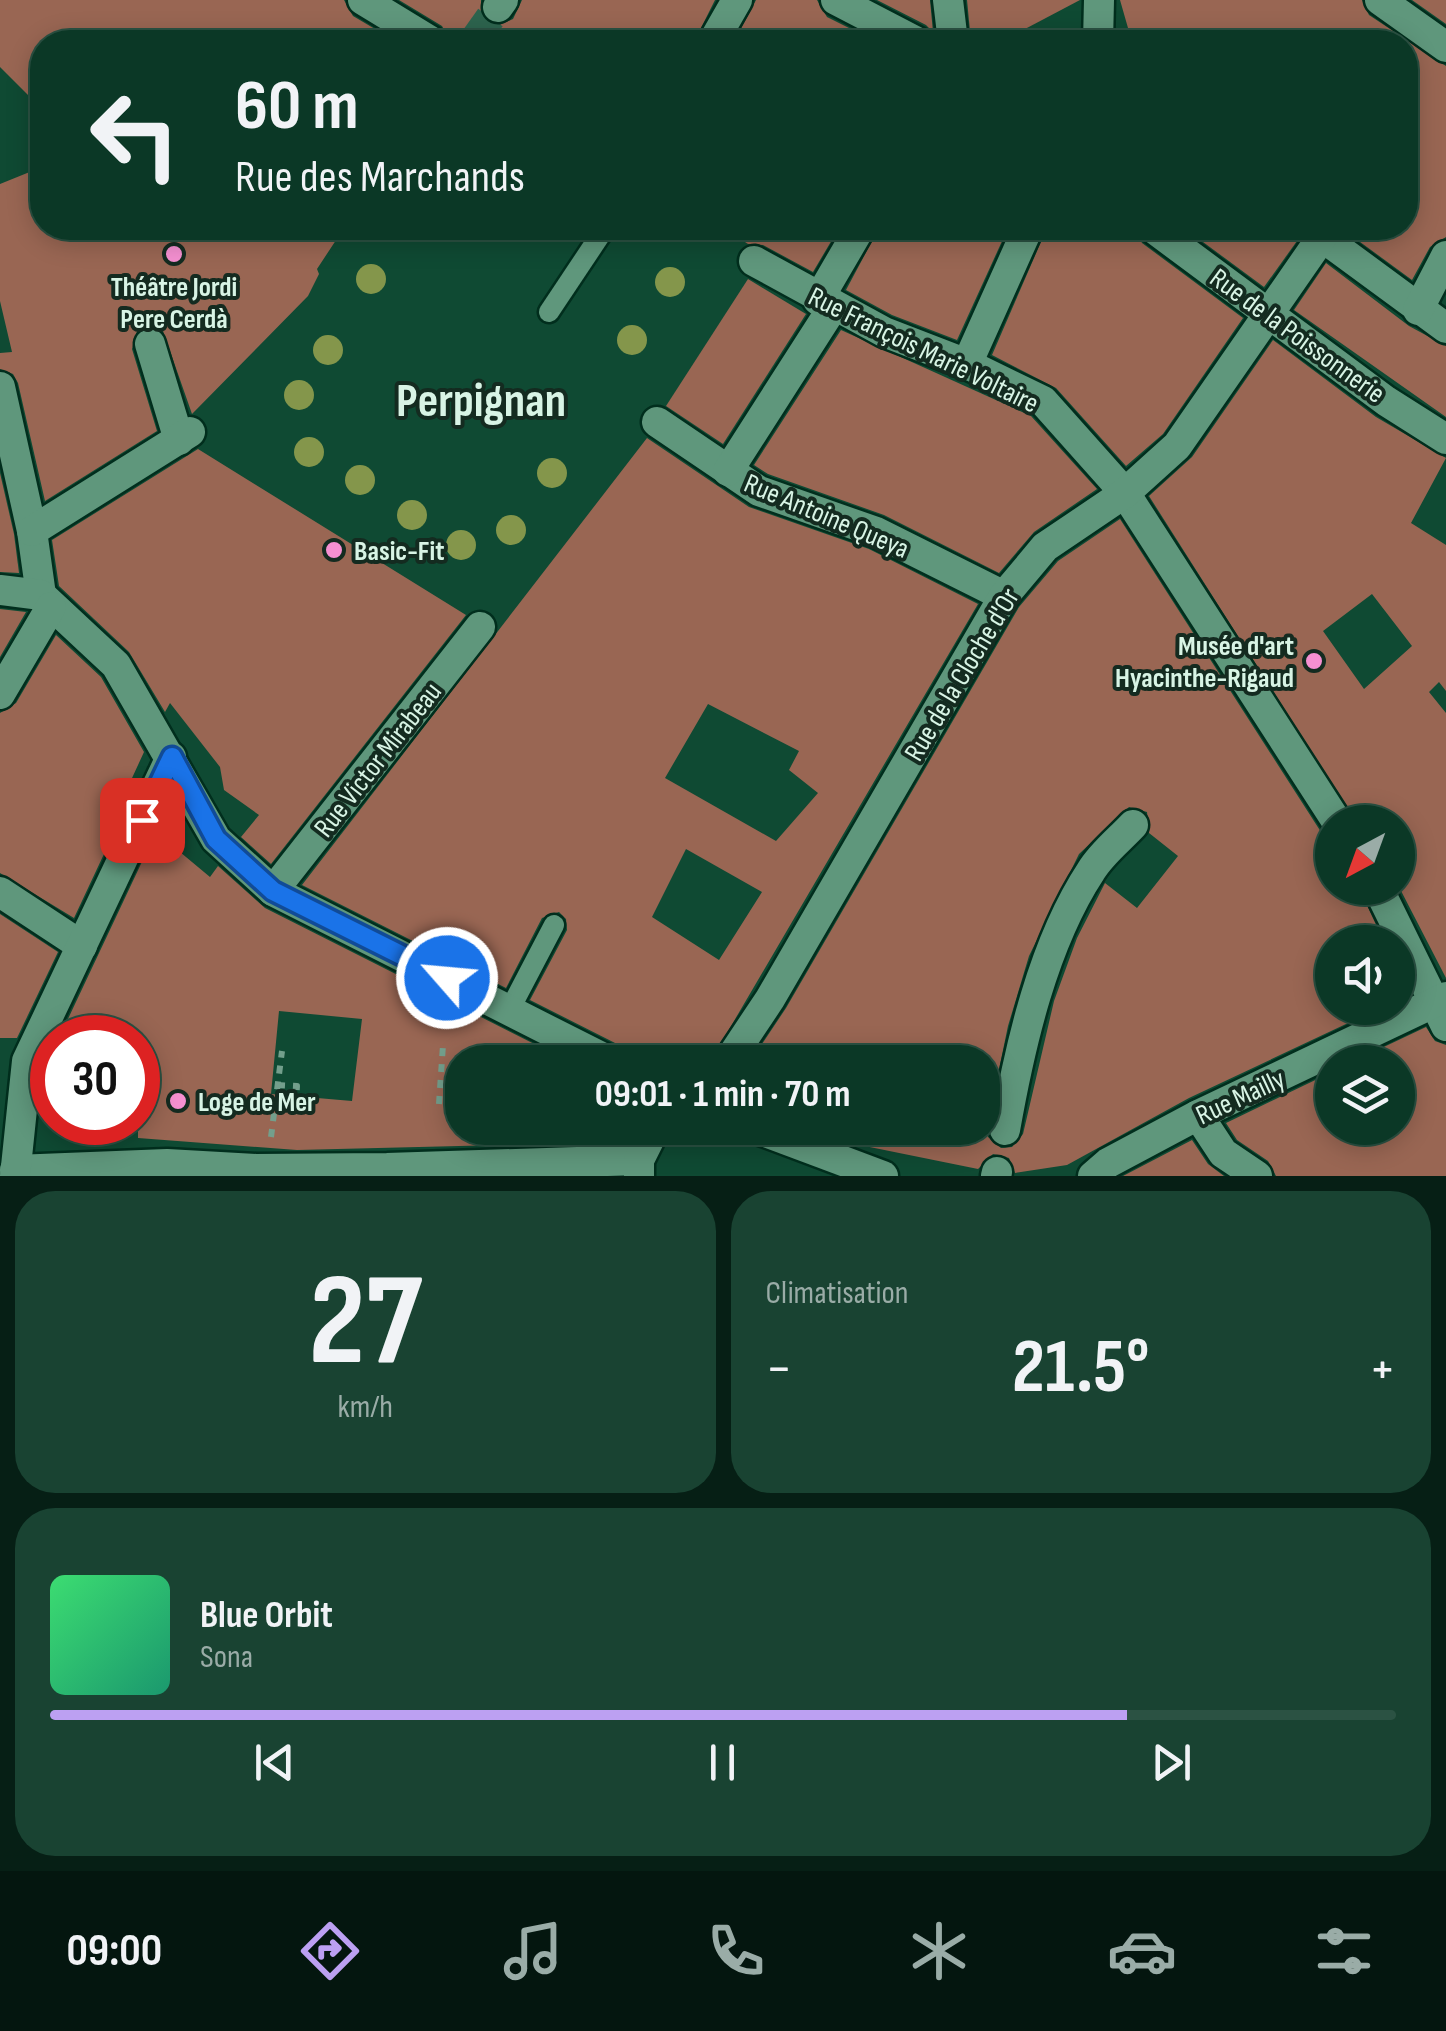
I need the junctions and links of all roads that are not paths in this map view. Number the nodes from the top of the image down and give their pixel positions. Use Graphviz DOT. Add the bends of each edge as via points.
graph roads {
  1 [pos="363,0"];
  2 [pos="737,0"];
  3 [pos="836,0"];
  4 [pos="948,0"];
  5 [pos="1099,0"];
  6 [pos="1380,0"];
  7 [pos="412,30"];
  8 [pos="720,30"];
  9 [pos="894,30"];
  10 [pos="952,30"];
  11 [pos="1098,30"];
  12 [pos="1446,47"];
  13 [pos="596,240"];
  14 [pos="854,240"];
  15 [pos="1023,240"];
  16 [pos="1169,240"];
  17 [pos="1311,240"];
  18 [pos="1326,240"];
  19 [pos="1446,256"];
  20 [pos="754,261"];
  21 [pos="825,304"];
  22 [pos="1418,310"];
  23 [pos="549,312"];
  24 [pos="1268,316"];
  25 [pos="1446,328"];
  26 [pos="150,344"];
  27 [pos="967,364"];
  28 [pos="0,387"];
  29 [pos="657,422"];
  30 [pos="1446,439"];
  31 [pos="728,471"];
  32 [pos="1125,494"];
  33 [pos="32,531"];
  34 [pos="0,590"];
  35 [pos="1004,596"];
  36 [pos="46,601"];
  37 [pos="480,627"];
  38 [pos="0,694"];
  39 [pos="172,757"];
  40 [pos="1326,805"];
  41 [pos="1133,825"];
  42 [pos="273,891"];
  43 [pos="0,892"];
  44 [pos="1387,905"];
  45 [pos="554,925"];
  46 [pos="82,946"];
  47 [pos="1443,1008"];
  48 [pos="510,1009"];
  49 [pos="578,1045"];
  50 [pos="740,1045"];
  51 [pos="1198,1115"];
  52 [pos="1005,1130"];
  53 [pos="800,1145"];
  54 [pos="12,1159"];
  55 [pos="639,1168"];
  56 [pos="167,1170"];
  57 [pos="378,1172"];
  58 [pos="256,1173"];
  59 [pos="883,1176"];
  60 [pos="1093,1176"];
  61 [pos="1257,1176"];
  1 -- 7 [label="street"];
  2 -- 8 [label="street"];
  3 -- 9 [label="street"];
  4 -- 10 [label="street"];
  5 -- 11 [label="street"];
  6 -- 12 [label="street"];
  13 -- 23 [label="lane"];
  14 -- 21 [label="street"];
  15 -- 27 [label="street"];
  16 -- 24 [label="street, Rue de la Poissonnerie"];
  17 -- 24 [label="street, Rue de la Cloche d'Or"];
  18 -- 22 [label="street"];
  19 -- 22 [label="street"];
  20 -- 21 [label="street, Rue François Marie Voltaire"];
  21 -- 27 [label="street, Rue François Marie Voltaire"];
  21 -- 31 [label="street"];
  22 -- 25 [label="street"];
  24 -- 30 [label="street, Rue de la Poissonnerie"];
  24 -- 32 [label="street, Rue de la Cloche d'Or" via="1198,422"];
  26 -- 33 [label="street" via="184,436"];
  27 -- 32 [label="street, Rue François Marie Voltaire" via="1043,401"];
  28 -- 33 [label="street"];
  29 -- 31 [label="street, Rue Antoine Queya"];
  31 -- 35 [label="street, Rue Antoine Queya" via="759,491 876,532"];
  32 -- 35 [label="street, Rue de la Cloche d'Or" via="1045,548"];
  32 -- 40 [label="street, Rue François Marie Voltaire"];
  33 -- 36 [label="street"];
  34 -- 36 [label="street"];
  35 -- 50 [label="street, Rue de la Cloche d'Or"];
  36 -- 38 [label="street"];
  36 -- 39 [label="street" via="116,664"];
  37 -- 42 [label="street, Rue Victor Mirabeau"];
  39 -- 42 [label="street" via="216,839"];
  39 -- 46 [label="street"];
  41 -- 52 [label="street" via="1091,870 1059,937 1014,1075"];
  42 -- 48 [label="street"];
  43 -- 46 [label="street"];
  44 -- 47 [label="street"];
  45 -- 48 [label="lane"];
  46 -- 54 [label="street" via="27,1061"];
  47 -- 51 [label="street, Rue Mailly"];
  48 -- 49 [label="street"];
  51 -- 60 [label="street, Rue Mailly"];
  51 -- 61 [label="street" via="1223,1153"];
  53 -- 59 [label="street"];
  54 -- 56 [label="street"];
  55 -- 57 [label="street"];
  56 -- 58 [label="street"];
  57 -- 58 [label="street"];
}
